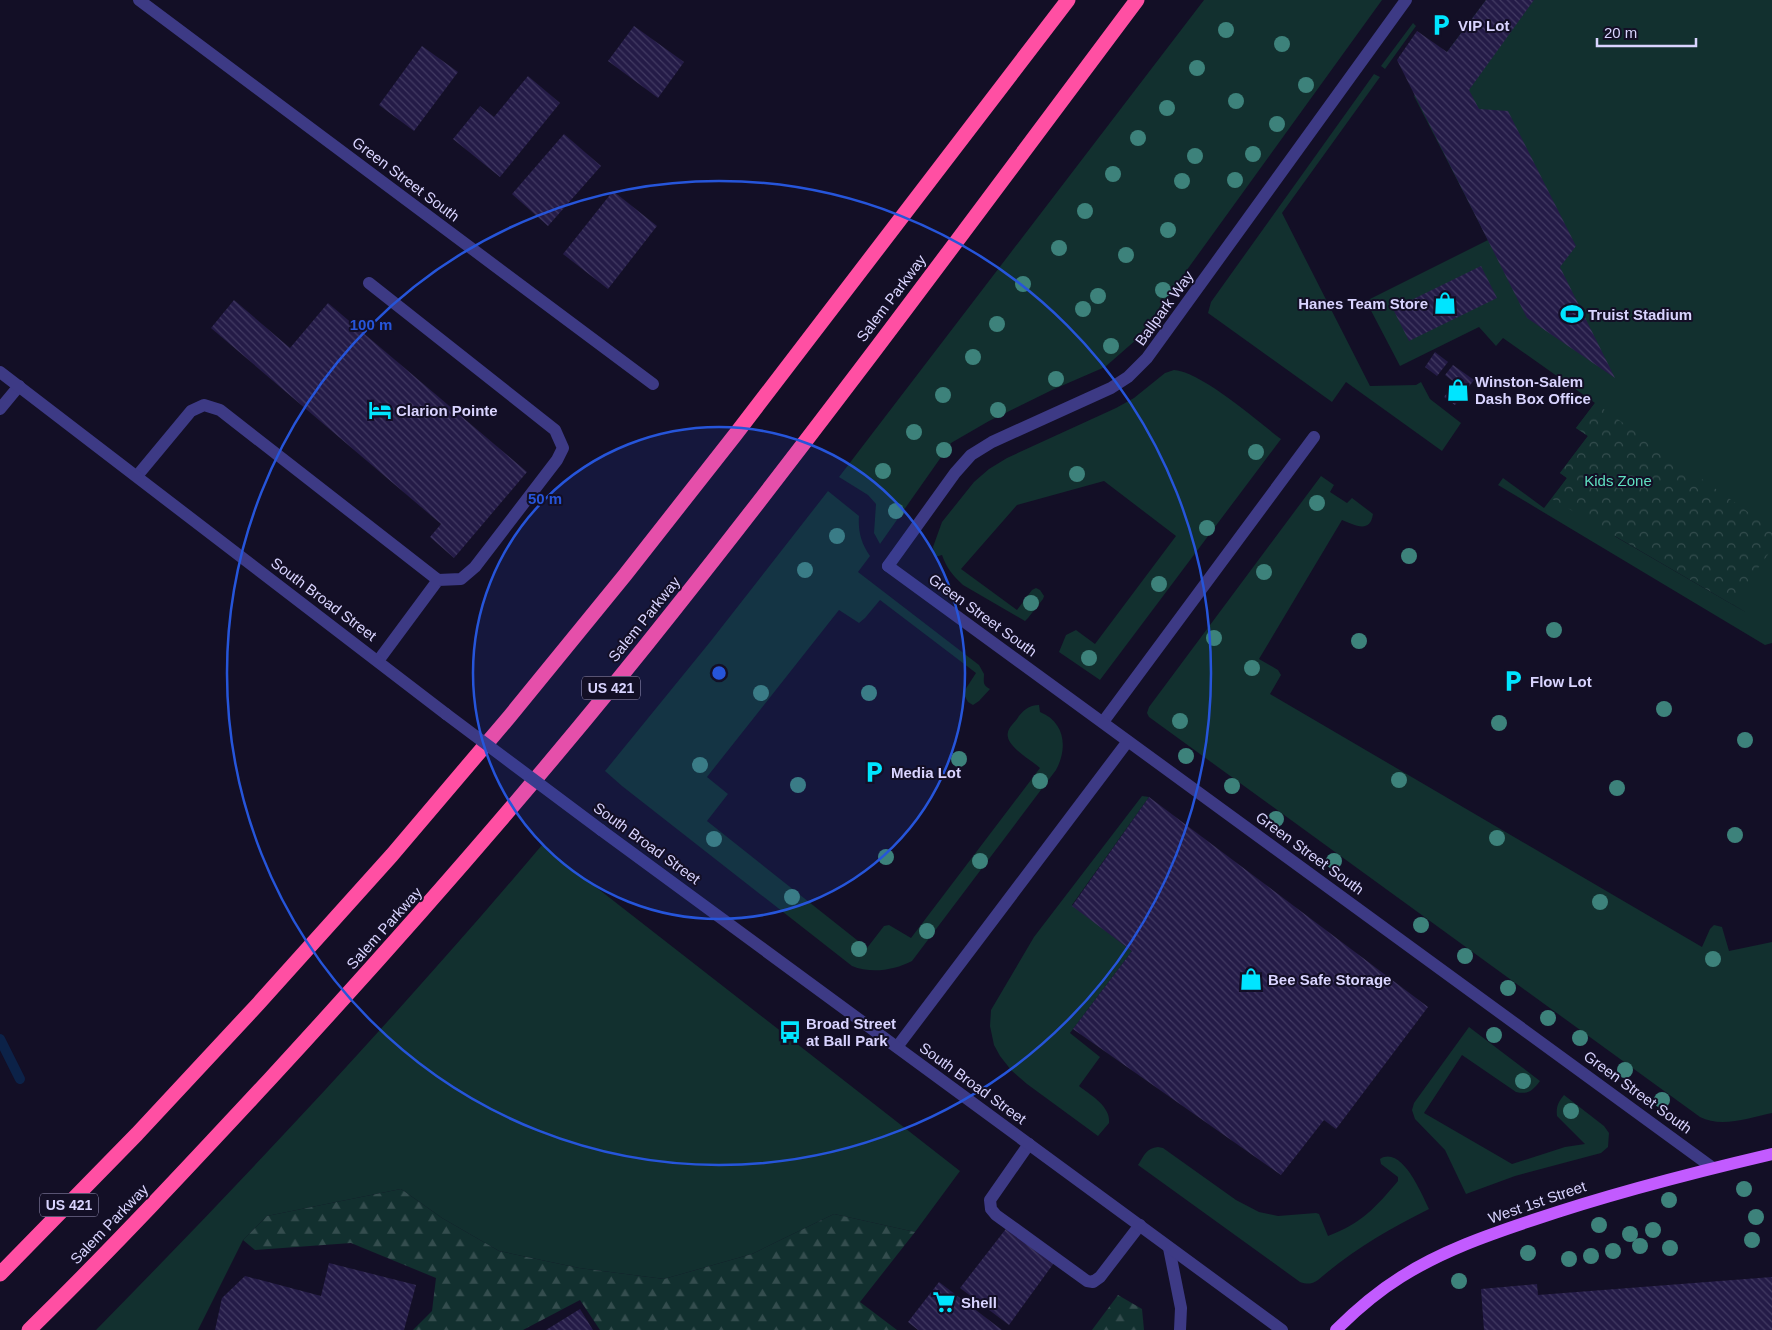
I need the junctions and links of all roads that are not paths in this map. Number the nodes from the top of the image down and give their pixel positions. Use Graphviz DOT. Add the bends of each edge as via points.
graph roads {
  1 [pos="139,0"];
  2 [pos="1068,0"];
  3 [pos="1137,0"];
  4 [pos="1406,0"];
  5 [pos="369,283"];
  6 [pos="0,372"];
  7 [pos="653,384"];
  8 [pos="19,386"];
  9 [pos="0,409"];
  10 [pos="1314,437"];
  11 [pos="136,476"];
  12 [pos="888,566"];
  13 [pos="438,580"];
  14 [pos="378,661"];
  15 [pos="1103,722"];
  16 [pos="1128,741"];
  17 [pos="897,1047"];
  18 [pos="1029,1144"];
  19 [pos="1772,1154"];
  20 [pos="1713,1168"];
  21 [pos="1140,1226"];
  22 [pos="1169,1248"];
  23 [pos="0,1274"];
  24 [pos="29,1330"];
  25 [pos="1180,1330"];
  26 [pos="1282,1330"];
  27 [pos="1336,1330"];
  1 -- 7 [label="street, Green Street South"];
  2 -- 23 [label="highway, US 421" via="735,435 510,716 266,996"];
  3 -- 24 [label="highway, Salem Parkway / US 421" via="776,480 557,754 438,894 303,1043 180,1176"];
  4 -- 12 [label="street, Ballpark Way" via="1147,358 1111,388 992,442 971,455"];
  5 -- 13 [label="street" via="555,430 563,448 475,567 461,579"];
  6 -- 8 [label="street, South Broad Street"];
  8 -- 9 [label="street"];
  8 -- 11 [label="street, South Broad Street"];
  10 -- 15 [label="street"];
  11 -- 13 [label="street" via="191,411 204,405 220,410"];
  11 -- 14 [label="street, South Broad Street"];
  12 -- 15 [label="street, Green Street South"];
  13 -- 14 [label="street"];
  14 -- 17 [label="street, South Broad Street, bridge" via="601,830"];
  15 -- 16 [label="street, Green Street South"];
  16 -- 17 [label="street"];
  16 -- 20 [label="street, Green Street South"];
  17 -- 18 [label="street, South Broad Street"];
  18 -- 21 [label="street, South Broad Street"];
  18 -- 21 [label="street" via="990,1200 996,1215 1087,1281 1093,1282"];
  19 -- 20 [label="main road, West 1st Street"];
  20 -- 27 [label="main road, West 1st Street" via="1581,1203 1458,1247 1423,1264 1376,1294"];
  21 -- 22 [label="street, South Broad Street"];
  22 -- 25 [label="street" via="1181,1308"];
  22 -- 26 [label="street, South Broad Street"];
}
